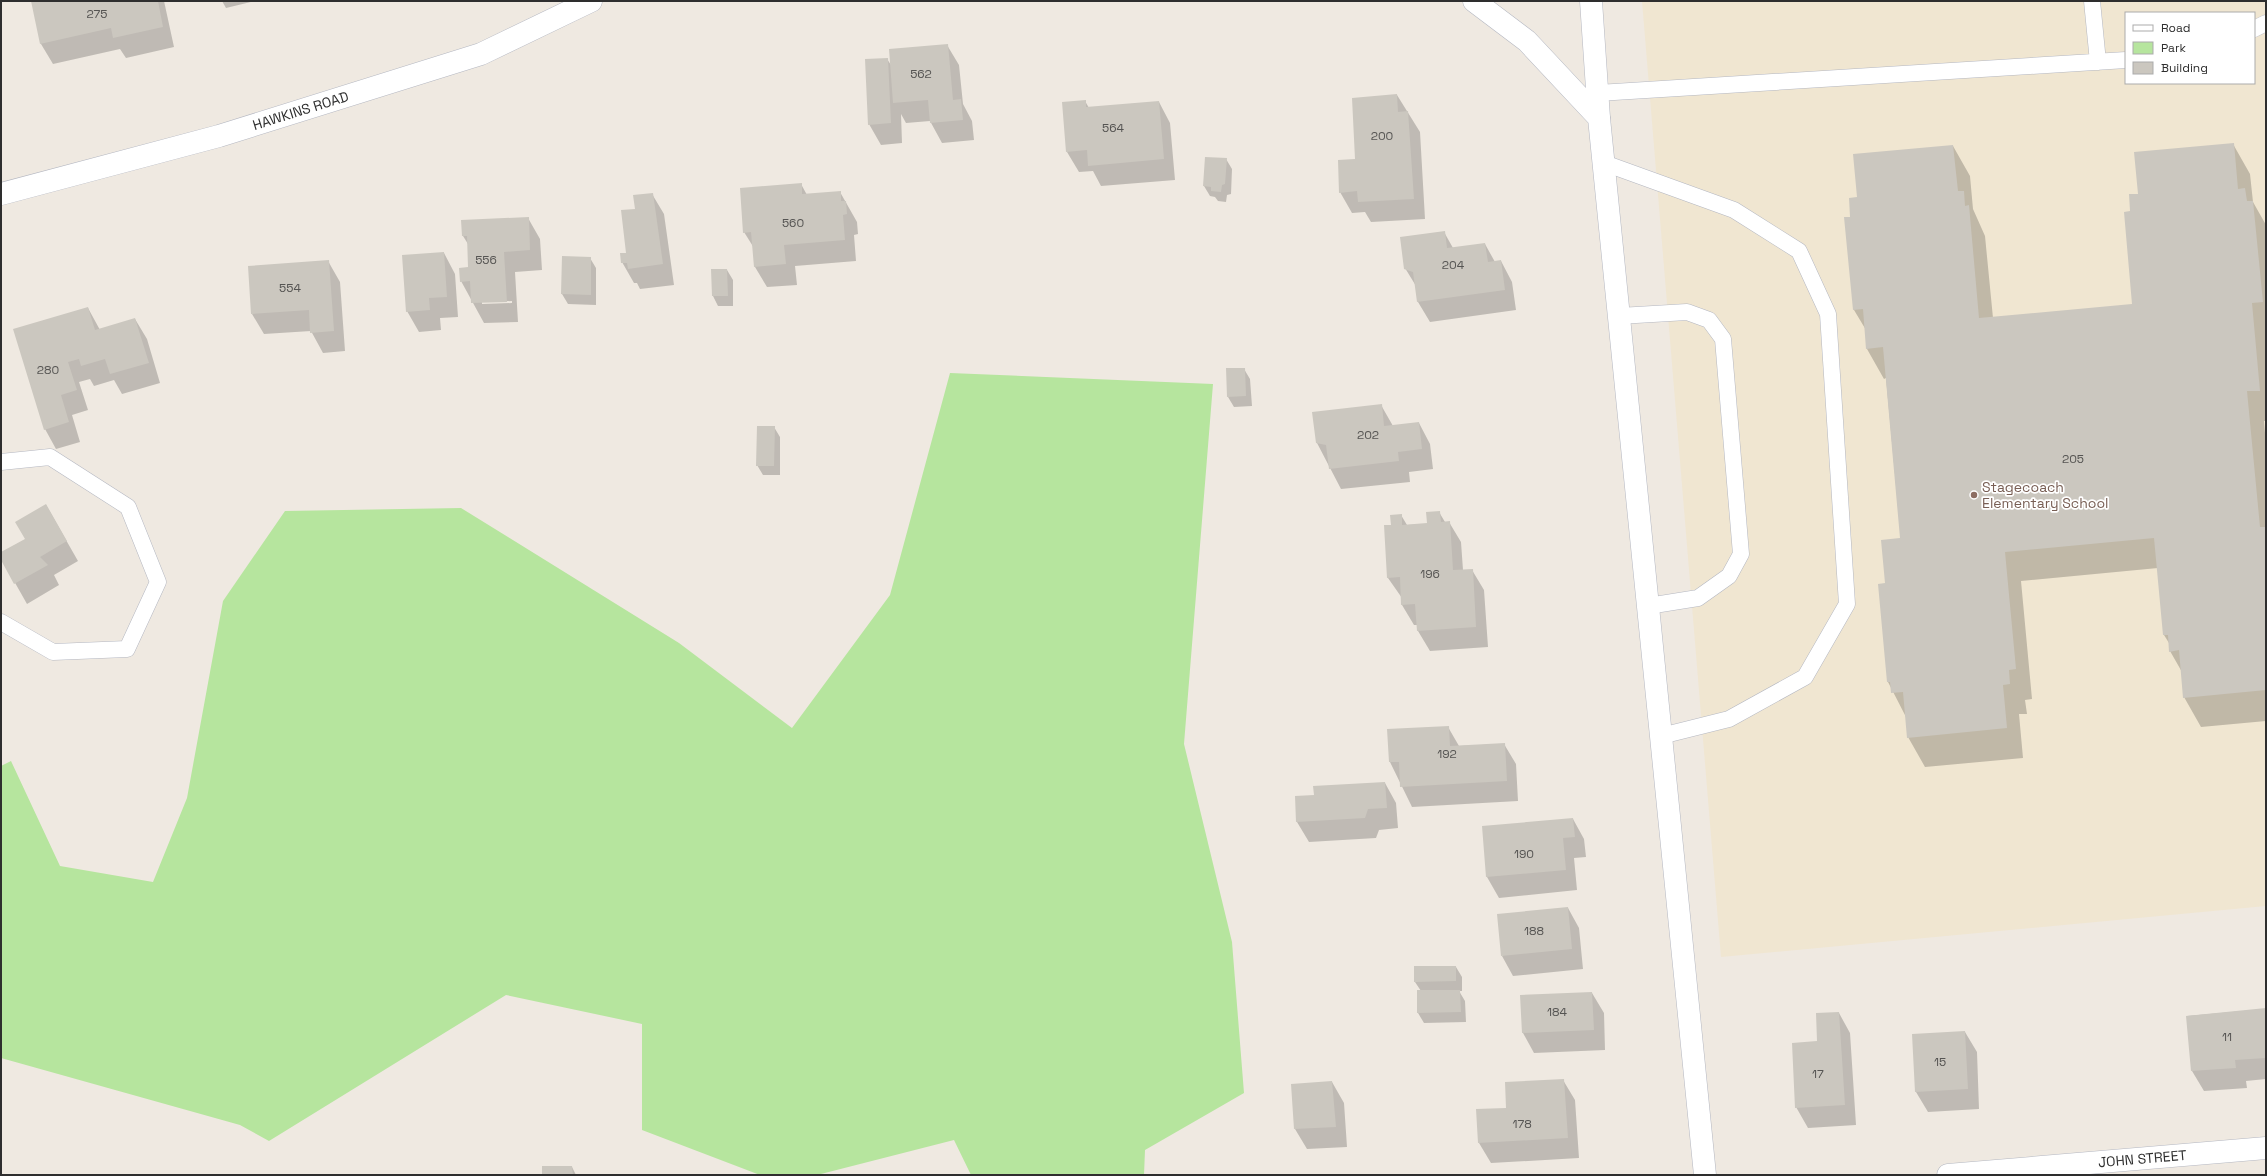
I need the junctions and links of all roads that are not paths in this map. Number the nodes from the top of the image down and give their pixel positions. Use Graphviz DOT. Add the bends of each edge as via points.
graph roads {
  1 [pos="591,1"];
  2 [pos="1474,1"];
  3 [pos="1591,1"];
  4 [pos="2092,1"];
  5 [pos="2266,23"];
  6 [pos="2255,28"];
  7 [pos="2125,60"];
  8 [pos="2098,62"];
  9 [pos="1598,93"];
  10 [pos="1599,118"];
  11 [pos="1604,163"];
  12 [pos="1,194"];
  13 [pos="1619,316"];
  14 [pos="1,462"];
  15 [pos="1648,606"];
  16 [pos="1,622"];
  17 [pos="1661,736"];
  18 [pos="2266,1148"];
  19 [pos="1705,1175"];
  20 [pos="1948,1175"];
  1 -- 12 [label="street, HAWKINS ROAD" via="481,54 219,136"];
  2 -- 10 [label="street" via="1527,41"];
  3 -- 9 [label="street"];
  4 -- 8 [label="lane"];
  5 -- 6 [label="lane"];
  7 -- 8 [label="lane"];
  8 -- 9 [label="lane"];
  9 -- 10 [label="street"];
  10 -- 11 [label="street"];
  11 -- 13 [label="street"];
  11 -- 17 [label="lane" via="1734,210 1799,251 1828,314 1847,604 1805,677 1729,718"];
  13 -- 15 [label="street"];
  13 -- 15 [label="lane" via="1687,312 1709,320 1723,339 1741,554 1729,576 1698,598"];
  14 -- 16 [label="lane" via="50,457 128,507 158,582 127,649 52,652"];
  15 -- 17 [label="street"];
  17 -- 19 [label="street"];
  18 -- 20 [label="street, JOHN STREET"];
}
